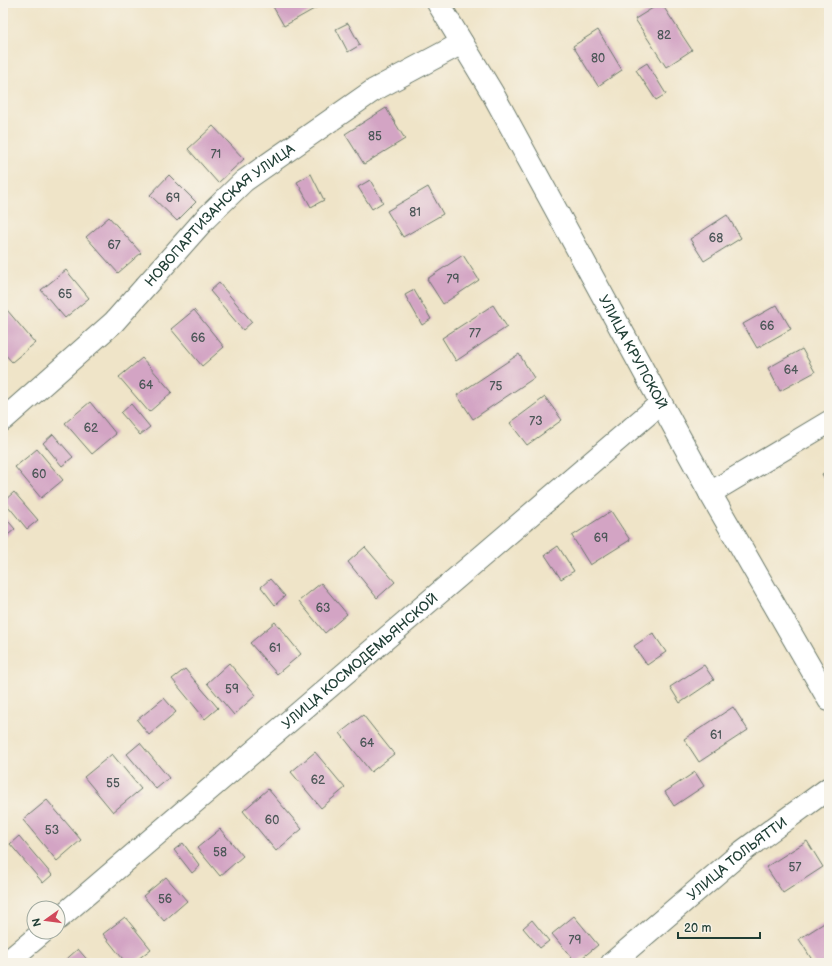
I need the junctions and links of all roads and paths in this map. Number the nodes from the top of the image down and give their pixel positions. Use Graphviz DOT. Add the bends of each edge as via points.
graph roads {
  1 [pos="438,3"];
  2 [pos="462,43"];
  3 [pos="661,403"];
  4 [pos="3,420"];
  5 [pos="829,422"];
  6 [pos="710,493"];
  7 [pos="829,700"];
  8 [pos="829,788"];
  9 [pos="66,912"];
  10 [pos="33,940"];
  11 [pos="6,963"];
  12 [pos="612,963"];
  1 -- 2 [label="street, УЛИЦА КРУПСКОЙ"];
  2 -- 3 [label="street, УЛИЦА КРУПСКОЙ" via="493,94"];
  2 -- 4 [label="street, НОВОПАРТИЗАНСКАЯ УЛИЦА" via="374,90 244,181 205,219 114,322"];
  3 -- 6 [label="street, УЛИЦА КРУПСКОЙ"];
  3 -- 9 [label="street, УЛИЦА КОСМОДЕМЬЯНСКОЙ"];
  5 -- 6 [label="street"];
  6 -- 7 [label="street, УЛИЦА КРУПСКОЙ"];
  8 -- 12 [label="street, УЛИЦА ТОЛЬЯТТИ" via="743,851"];
  10 -- 11 [label="street"];
}
